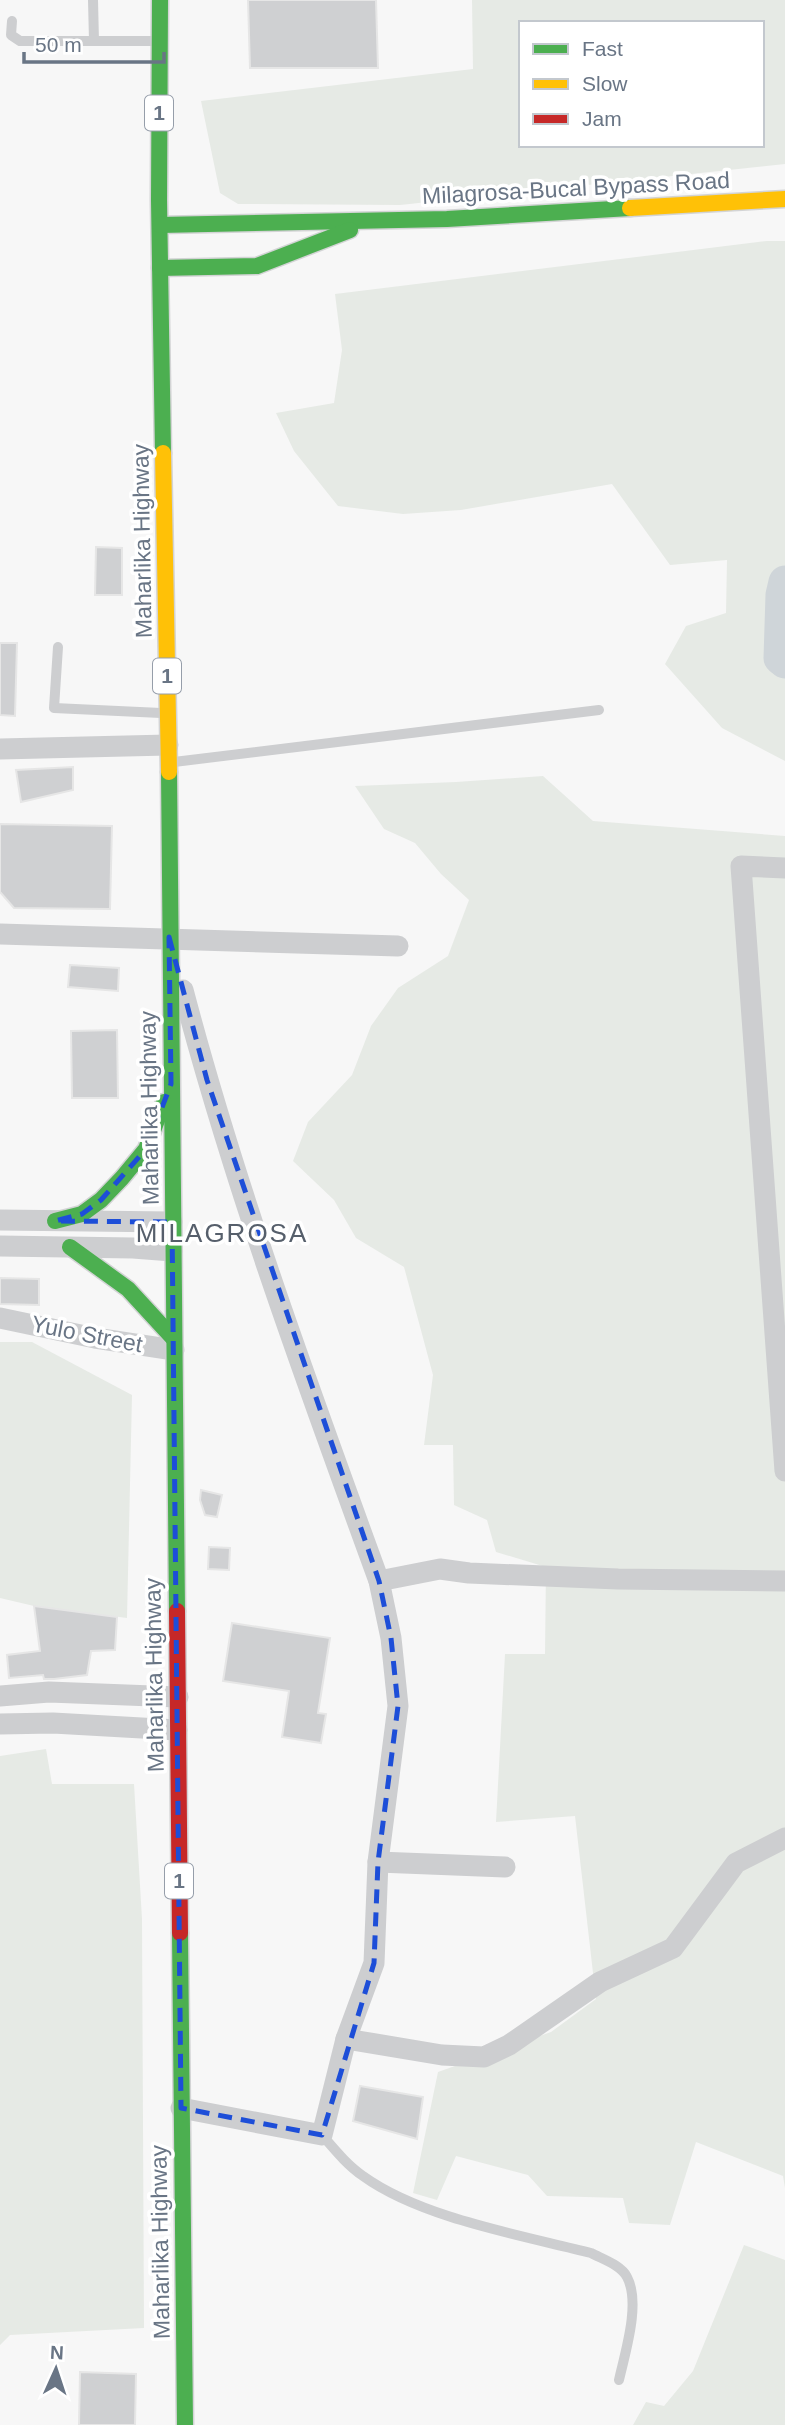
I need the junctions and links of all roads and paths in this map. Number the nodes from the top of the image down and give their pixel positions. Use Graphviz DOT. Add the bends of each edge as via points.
graph roads {
  1 [pos="93,0"];
  2 [pos="160,0"];
  3 [pos="12,21"];
  4 [pos="94,41"];
  5 [pos="159,41"];
  6 [pos="785,199"];
  7 [pos="370,222"];
  8 [pos="160,225"];
  9 [pos="160,268"];
  10 [pos="58,647"];
  11 [pos="599,710"];
  12 [pos="168,713"];
  13 [pos="0,749"];
  14 [pos="167,754"];
  15 [pos="785,868"];
  16 [pos="0,934"];
  17 [pos="169,937"];
  18 [pos="398,946"];
  19 [pos="172,1084"];
  20 [pos="775,1202"];
  21 [pos="0,1220"];
  22 [pos="55,1221"];
  23 [pos="172,1223"];
  24 [pos="0,1246"];
  25 [pos="70,1247"];
  26 [pos="172,1251"];
  27 [pos="0,1318"];
  28 [pos="174,1344"];
  29 [pos="785,1471"];
  30 [pos="379,1581"];
  31 [pos="785,1581"];
  32 [pos="0,1696"];
  33 [pos="178,1697"];
  34 [pos="0,1724"];
  35 [pos="177,1730"];
  36 [pos="785,1838"];
  37 [pos="379,1862"];
  38 [pos="505,1867"];
  39 [pos="346,2039"];
  40 [pos="181,2108"];
  41 [pos="322,2135"];
  42 [pos="618,2381"];
  43 [pos="185,2425"];
  1 -- 4 [label="lane"];
  2 -- 5 [label="main road, Maharlika Highway / 1"];
  3 -- 4 [label="lane" via="11,35 20,41"];
  4 -- 5 [label="lane"];
  5 -- 8 [label="main road, Maharlika Highway / 1"];
  6 -- 7 [label="main road, Milagrosa-Bucal Bypass Road"];
  7 -- 8 [label="main road, Milagrosa-Bucal Bypass Road"];
  7 -- 9 [label="main road, Milagrosa-Bucal Bypass Road" via="257,266"];
  8 -- 9 [label="main road, Maharlika Highway / 1"];
  9 -- 12 [label="main road, Maharlika Highway / 1"];
  10 -- 12 [label="lane" via="54,708"];
  11 -- 14 [label="lane"];
  12 -- 14 [label="main road, Maharlika Highway / 1"];
  13 -- 14 [label="street"];
  14 -- 17 [label="main road, Maharlika Highway / 1"];
  15 -- 20 [label="street" via="741,866"];
  16 -- 17 [label="street"];
  17 -- 18 [label="street"];
  17 -- 19 [label="main road, Maharlika Highway / 1"];
  17 -- 30 [label="street" via="207,1080 250,1213"];
  19 -- 22 [label="main road" via="146,1149 101,1200 82,1214"];
  19 -- 23 [label="main road, Maharlika Highway / 1"];
  20 -- 29 [label="street"];
  21 -- 22 [label="street"];
  22 -- 23 [label="street"];
  23 -- 26 [label="main road, Maharlika Highway / 1"];
  24 -- 25 [label="street"];
  25 -- 26 [label="street"];
  25 -- 28 [label="main road" via="128,1289"];
  26 -- 28 [label="main road, Maharlika Highway / 1"];
  27 -- 28 [label="street, Yulo Street" via="94,1338"];
  28 -- 33 [label="main road, Maharlika Highway / 1"];
  30 -- 31 [label="street" via="440,1569 618,1579"];
  30 -- 37 [label="street" via="398,1706"];
  32 -- 33 [label="street" via="48,1692"];
  33 -- 35 [label="main road, Maharlika Highway / 1"];
  34 -- 35 [label="street"];
  35 -- 40 [label="main road, Maharlika Highway / 1"];
  36 -- 39 [label="street" via="736,1863 673,1948 600,1982 484,2057"];
  37 -- 38 [label="street"];
  37 -- 39 [label="street" via="374,1963"];
  39 -- 41 [label="street"];
  40 -- 41 [label="street"];
  40 -- 43 [label="main road, Maharlika Highway / 1"];
  41 -- 42 [label="lane" via="365,2178 428,2209 590,2253 614,2264 626,2275 631,2292 630,2332"];
}
